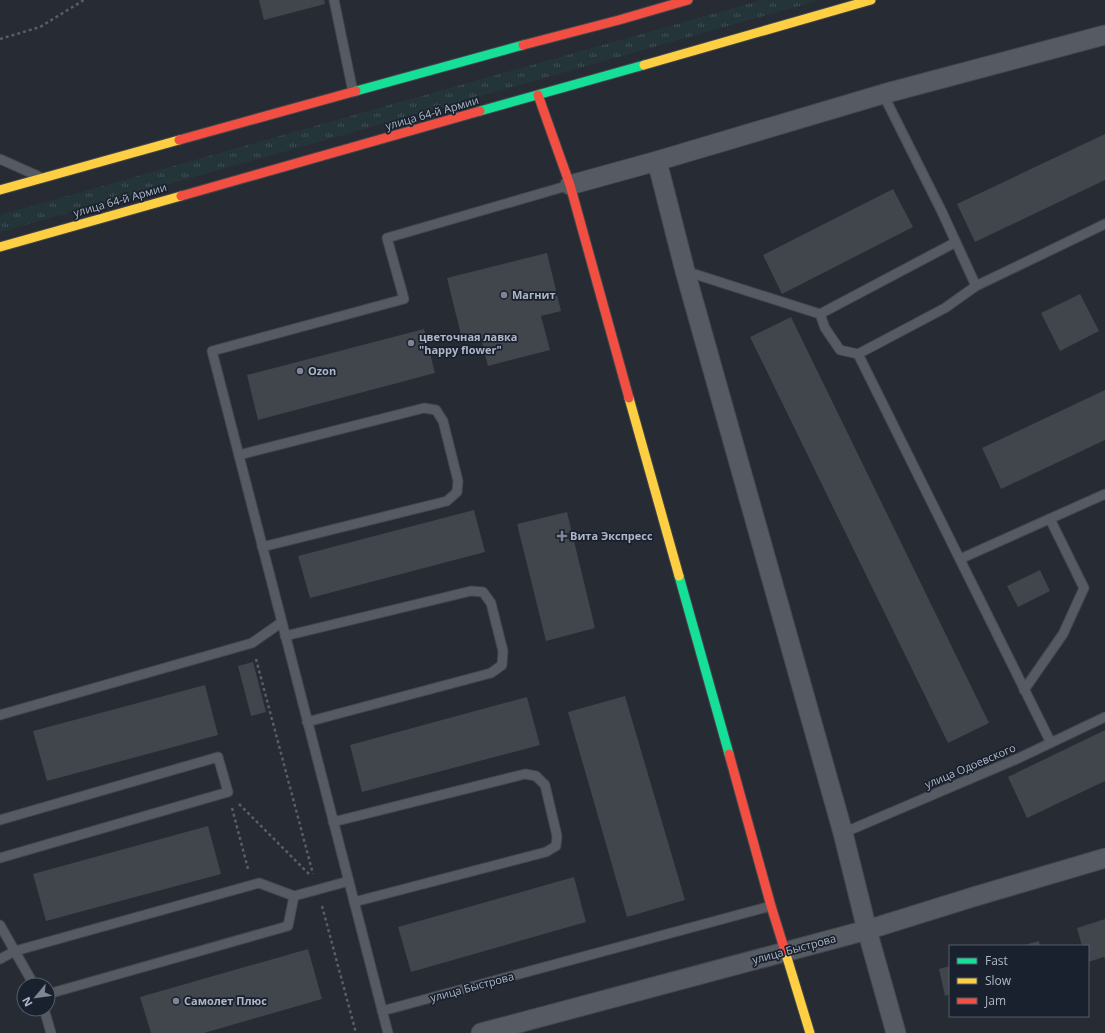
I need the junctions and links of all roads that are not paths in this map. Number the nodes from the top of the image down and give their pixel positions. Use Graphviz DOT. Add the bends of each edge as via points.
graph roads {
  1 [pos="334,0"];
  2 [pos="688,0"];
  3 [pos="871,0"];
  4 [pos="1105,35"];
  5 [pos="353,92"];
  6 [pos="883,94"];
  7 [pos="538,95"];
  8 [pos="0,159"];
  9 [pos="657,161"];
  10 [pos="42,178"];
  11 [pos="570,185"];
  12 [pos="0,190"];
  13 [pos="1105,224"];
  14 [pos="956,242"];
  15 [pos="0,247"];
  16 [pos="686,271"];
  17 [pos="976,286"];
  18 [pos="820,314"];
  19 [pos="858,354"];
  20 [pos="239,455"];
  21 [pos="1105,494"];
  22 [pos="1050,519"];
  23 [pos="262,547"];
  24 [pos="960,560"];
  25 [pos="282,622"];
  26 [pos="285,636"];
  27 [pos="1024,690"];
  28 [pos="0,715"];
  29 [pos="1105,717"];
  30 [pos="307,722"];
  31 [pos="1051,743"];
  32 [pos="0,820"];
  33 [pos="333,822"];
  34 [pos="843,833"];
  35 [pos="0,858"];
  36 [pos="1105,858"];
  37 [pos="349,881"];
  38 [pos="294,896"];
  39 [pos="354,902"];
  40 [pos="771,906"];
  41 [pos="0,925"];
  42 [pos="867,930"];
  43 [pos="15,951"];
  44 [pos="785,952"];
  45 [pos="0,959"];
  46 [pos="30,977"];
  47 [pos="56,992"];
  48 [pos="382,1011"];
  49 [pos="46,1017"];
  50 [pos="51,1033"];
  51 [pos="388,1033"];
  52 [pos="481,1033"];
  53 [pos="810,1033"];
  54 [pos="896,1033"];
  1 -- 5 [label="lane"];
  2 -- 5 [label="main road"];
  3 -- 7 [label="main road, улица 64-й Армии"];
  4 -- 6 [label="street"];
  5 -- 10 [label="main road"];
  6 -- 9 [label="street"];
  6 -- 14 [label="lane"];
  7 -- 11 [label="main road"];
  7 -- 15 [label="main road, улица 64-й Армии"];
  8 -- 10 [label="lane"];
  9 -- 11 [label="street"];
  9 -- 16 [label="street"];
  10 -- 12 [label="main road"];
  11 -- 20 [label="lane" via="387,238 404,299 212,350"];
  11 -- 40 [label="main road"];
  13 -- 17 [label="lane"];
  14 -- 17 [label="lane"];
  14 -- 18 [label="lane"];
  16 -- 18 [label="lane"];
  16 -- 34 [label="street"];
  17 -- 19 [label="lane" via="944,308"];
  18 -- 19 [label="lane" via="825,328 840,350"];
  19 -- 24 [label="lane"];
  20 -- 23 [label="lane"];
  20 -- 23 [label="lane" via="424,408 436,410 443,421 458,481 457,492 447,501"];
  21 -- 22 [label="lane"];
  22 -- 24 [label="lane"];
  22 -- 27 [label="lane" via="1084,588 1064,634"];
  23 -- 25 [label="lane"];
  24 -- 27 [label="lane"];
  25 -- 26 [label="lane"];
  25 -- 28 [label="lane" via="252,643"];
  26 -- 30 [label="lane"];
  26 -- 30 [label="lane" via="471,591 483,592 492,603 503,651 502,665 491,673"];
  27 -- 31 [label="lane"];
  29 -- 31 [label="lane, улица Одоевского"];
  30 -- 33 [label="lane"];
  31 -- 34 [label="lane, улица Одоевского"];
  32 -- 35 [label="lane" via="218,758 228,792"];
  33 -- 37 [label="lane"];
  33 -- 39 [label="lane" via="525,774 536,776 545,785 557,836 556,846 546,852"];
  34 -- 42 [label="street"];
  36 -- 42 [label="street, улица Быстрова"];
  37 -- 38 [label="lane"];
  37 -- 39 [label="lane"];
  38 -- 43 [label="lane" via="259,883"];
  38 -- 47 [label="lane" via="288,926"];
  39 -- 48 [label="lane"];
  40 -- 44 [label="main road"];
  40 -- 48 [label="lane, улица Быстрова"];
  41 -- 43 [label="lane"];
  42 -- 44 [label="street, улица Быстрова"];
  42 -- 54 [label="street"];
  43 -- 45 [label="lane"];
  43 -- 46 [label="lane"];
  44 -- 52 [label="street, улица Быстрова"];
  44 -- 53 [label="main road"];
  48 -- 51 [label="lane"];
  49 -- 50 [label="lane"];
}
